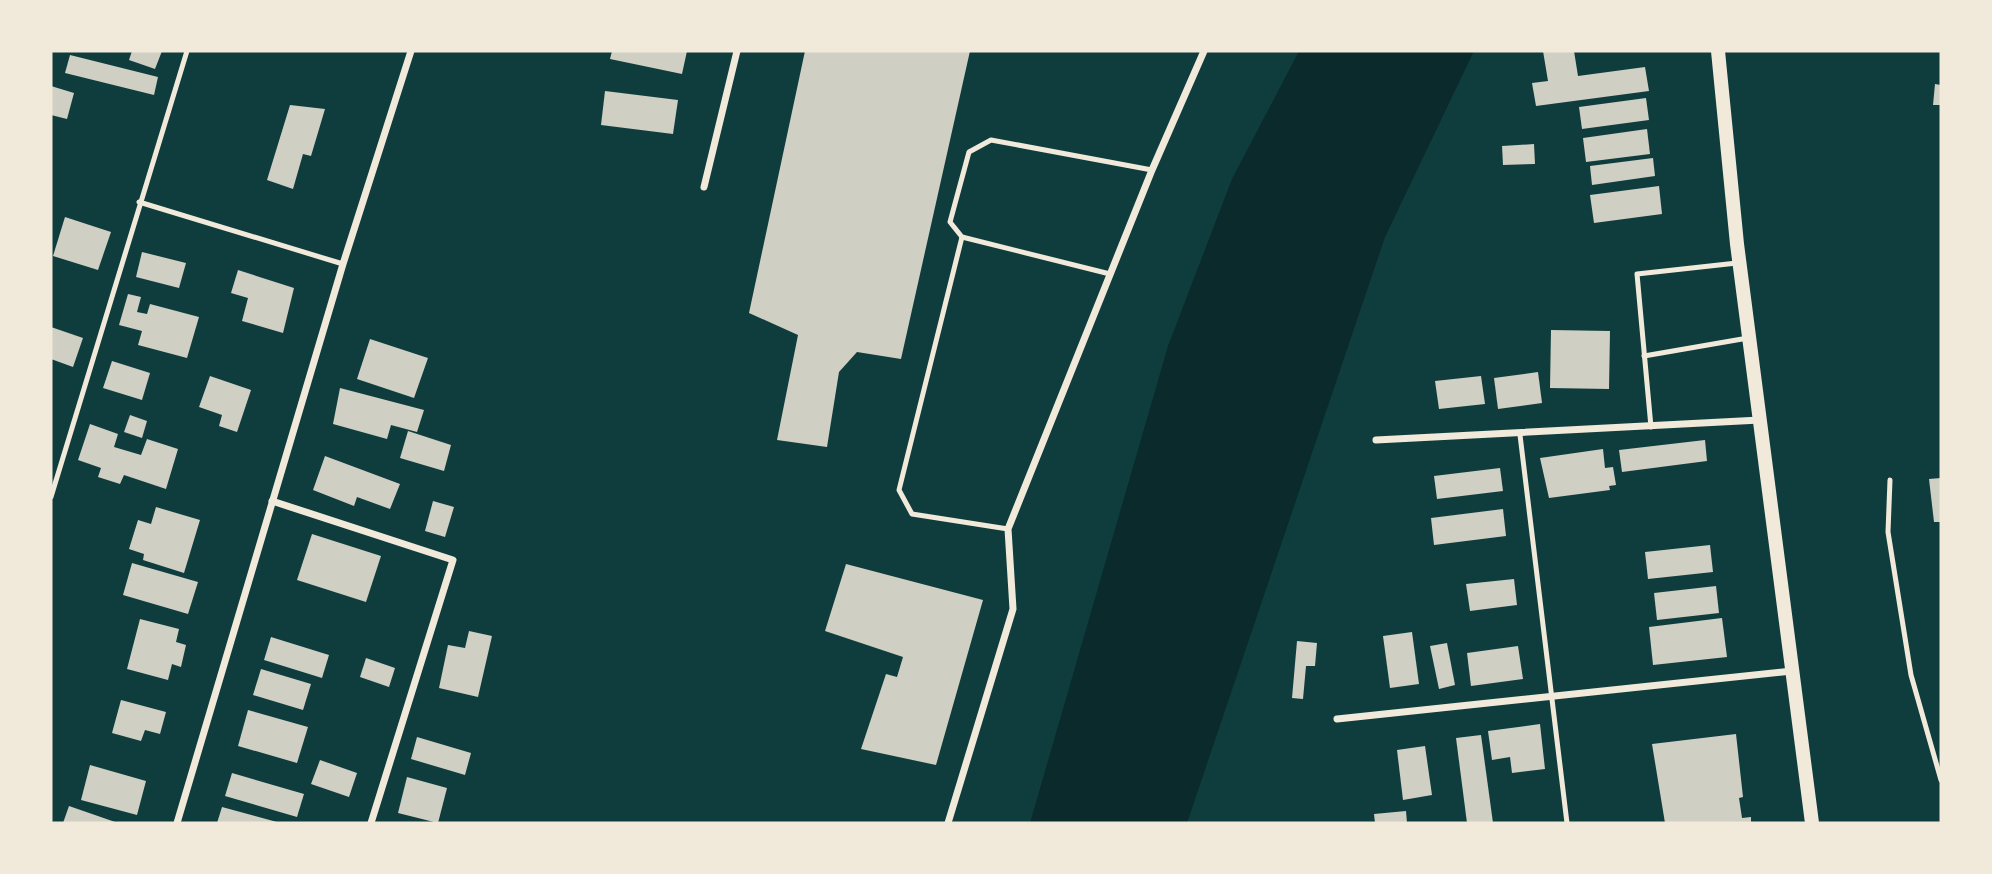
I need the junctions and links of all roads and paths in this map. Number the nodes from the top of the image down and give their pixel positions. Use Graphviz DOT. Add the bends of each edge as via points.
graph roads {
  1 [pos="187,51"];
  2 [pos="411,51"];
  3 [pos="737,51"];
  4 [pos="1204,51"];
  5 [pos="1718,51"];
  6 [pos="1152,170"];
  7 [pos="704,187"];
  8 [pos="139,202"];
  9 [pos="962,237"];
  10 [pos="1740,263"];
  11 [pos="343,264"];
  12 [pos="1110,274"];
  13 [pos="1750,338"];
  14 [pos="1644,356"];
  15 [pos="1762,420"];
  16 [pos="1651,427"];
  17 [pos="1520,435"];
  18 [pos="1376,440"];
  19 [pos="1890,480"];
  20 [pos="51,497"];
  21 [pos="272,501"];
  22 [pos="1008,529"];
  23 [pos="1793,671"];
  24 [pos="1551,697"];
  25 [pos="1337,719"];
  26 [pos="1941,780"];
  27 [pos="177,823"];
  28 [pos="371,823"];
  29 [pos="948,823"];
  30 [pos="1567,823"];
  31 [pos="1812,823"];
  1 -- 8 [label="lane"];
  2 -- 11 [label="street"];
  3 -- 7 [label="street"];
  4 -- 6 [label="street"];
  5 -- 10 [label="main road"];
  6 -- 9 [label="lane" via="992,140 969,152 950,222"];
  6 -- 12 [label="street"];
  8 -- 11 [label="lane"];
  8 -- 20 [label="lane"];
  9 -- 12 [label="lane"];
  9 -- 22 [label="lane" via="899,489 912,514"];
  10 -- 13 [label="main road"];
  10 -- 14 [label="lane" via="1637,274"];
  11 -- 21 [label="street"];
  12 -- 22 [label="street"];
  13 -- 14 [label="lane"];
  13 -- 15 [label="main road"];
  14 -- 16 [label="lane"];
  15 -- 16 [label="street"];
  15 -- 23 [label="main road"];
  16 -- 17 [label="street"];
  17 -- 18 [label="street"];
  17 -- 24 [label="lane"];
  19 -- 26 [label="lane" via="1888,532 1911,675"];
  21 -- 27 [label="street"];
  21 -- 28 [label="street" via="453,560"];
  22 -- 29 [label="street" via="1013,609"];
  23 -- 24 [label="street"];
  23 -- 31 [label="main road"];
  24 -- 25 [label="street"];
  24 -- 30 [label="lane"];
}
